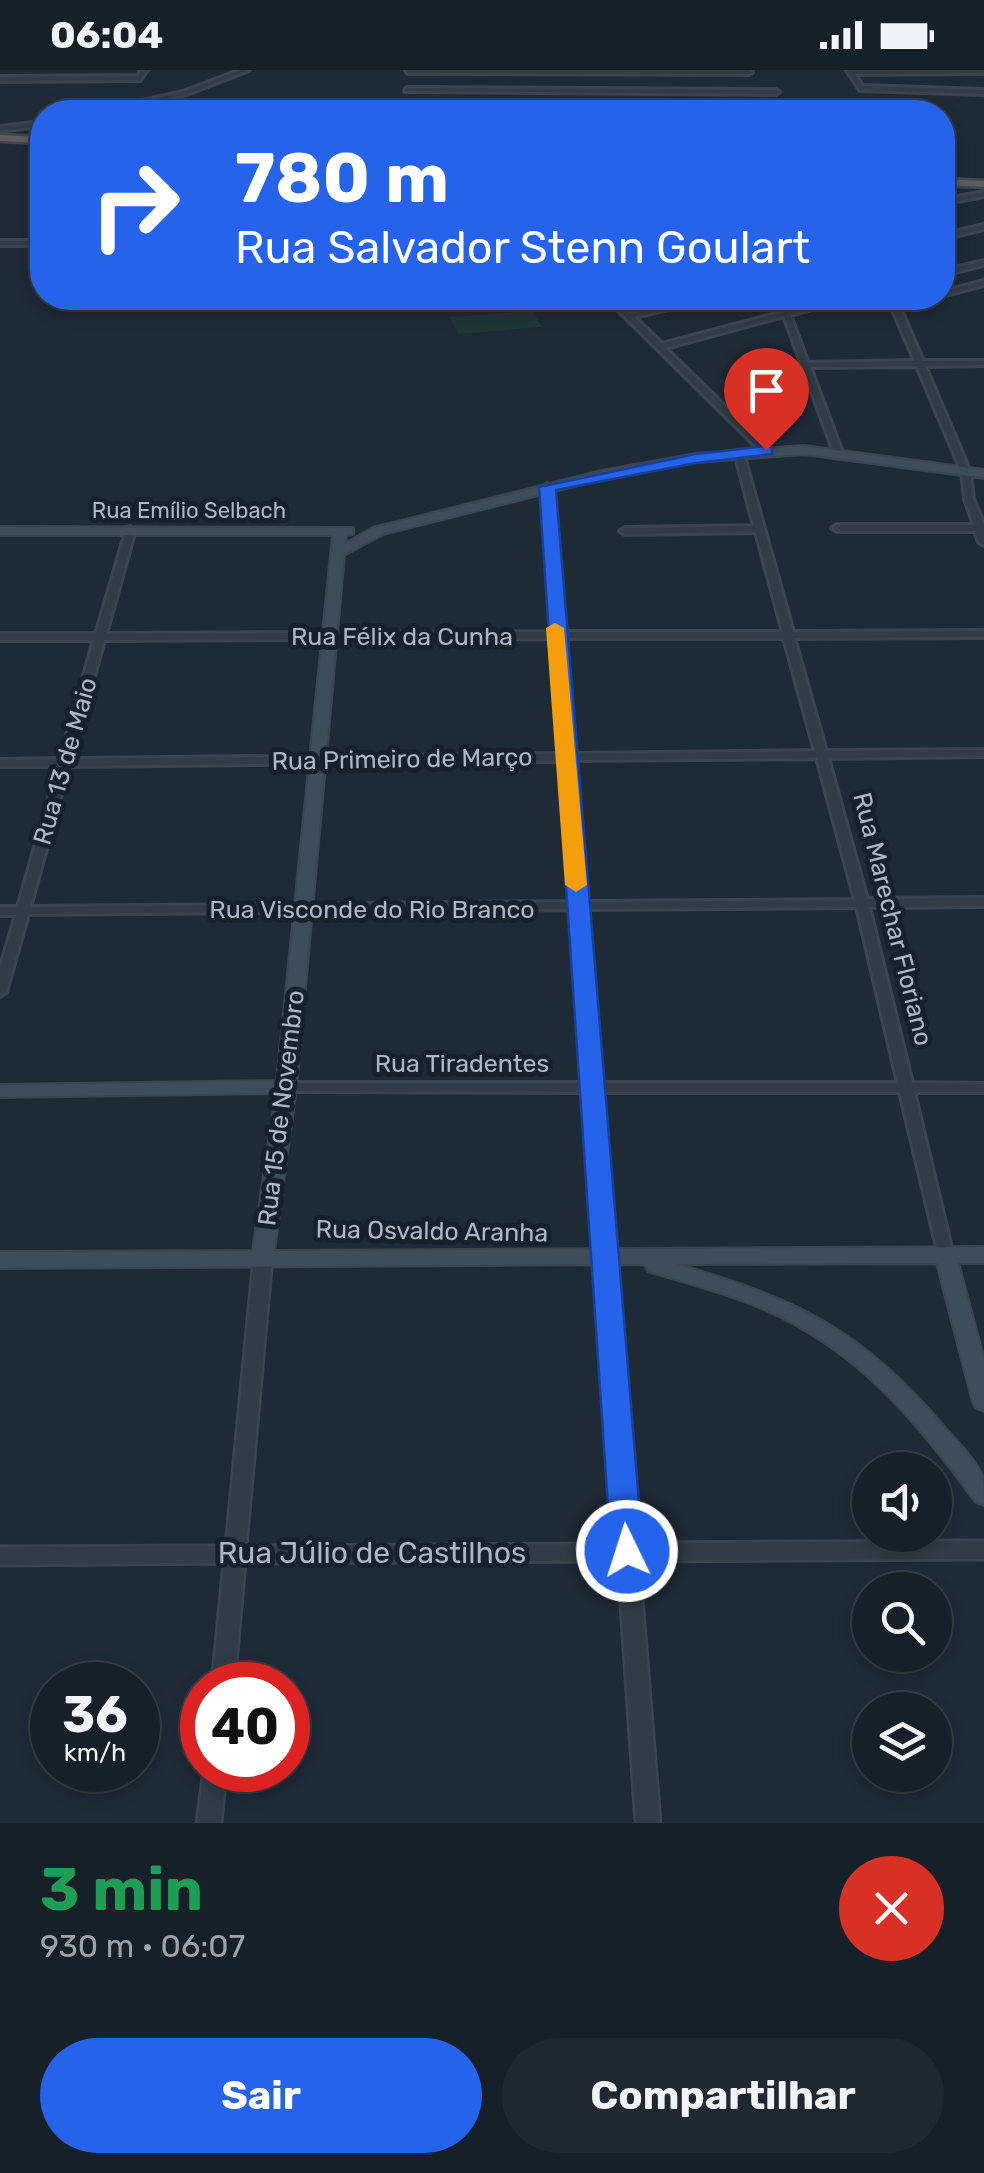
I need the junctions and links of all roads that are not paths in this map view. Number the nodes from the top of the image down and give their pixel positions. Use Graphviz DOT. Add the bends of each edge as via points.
graph roads {
  1 [pos="246,70"];
  2 [pos="408,70"];
  3 [pos="851,71"];
  4 [pos="537,72"];
  5 [pos="661,72"];
  6 [pos="749,72"];
  7 [pos="984,72"];
  8 [pos="142,74"];
  9 [pos="0,78"];
  10 [pos="776,92"];
  11 [pos="984,92"];
  12 [pos="542,94"];
  13 [pos="671,94"];
  14 [pos="151,100"];
  15 [pos="30,125"];
  16 [pos="0,129"];
  17 [pos="0,138"];
  18 [pos="30,139"];
  19 [pos="955,183"];
  20 [pos="984,184"];
  21 [pos="984,194"];
  22 [pos="955,200"];
  23 [pos="984,227"];
  24 [pos="955,235"];
  25 [pos="0,243"];
  26 [pos="30,243"];
  27 [pos="984,263"];
  28 [pos="955,270"];
  29 [pos="984,283"];
  30 [pos="955,291"];
  31 [pos="623,310"];
  32 [pos="655,310"];
  33 [pos="797,310"];
  34 [pos="897,310"];
  35 [pos="786,313"];
  36 [pos="630,316"];
  37 [pos="660,346"];
  38 [pos="806,364"];
  39 [pos="922,364"];
  40 [pos="984,364"];
  41 [pos="766,450"];
  42 [pos="739,453"];
  43 [pos="838,455"];
  44 [pos="966,472"];
  45 [pos="984,474"];
  46 [pos="547,487"];
  47 [pos="837,528"];
  48 [pos="981,528"];
  49 [pos="130,530"];
  50 [pos="761,530"];
  51 [pos="0,531"];
  52 [pos="340,531"];
  53 [pos="378,531"];
  54 [pos="625,531"];
  55 [pos="984,542"];
  56 [pos="341,552"];
  57 [pos="984,634"];
  58 [pos="555,635"];
  59 [pos="790,635"];
  60 [pos="330,636"];
  61 [pos="0,637"];
  62 [pos="101,637"];
  63 [pos="984,753"];
  64 [pos="822,755"];
  65 [pos="566,758"];
  66 [pos="321,760"];
  67 [pos="64,762"];
  68 [pos="0,763"];
  69 [pos="984,902"];
  70 [pos="862,903"];
  71 [pos="578,908"];
  72 [pos="304,910"];
  73 [pos="0,911"];
  74 [pos="22,911"];
  75 [pos="0,992"];
  76 [pos="907,1087"];
  77 [pos="286,1088"];
  78 [pos="984,1088"];
  79 [pos="593,1089"];
  80 [pos="0,1091"];
  81 [pos="946,1256"];
  82 [pos="984,1256"];
  83 [pos="263,1257"];
  84 [pos="726,1258"];
  85 [pos="0,1260"];
  86 [pos="606,1260"];
  87 [pos="630,1260"];
  88 [pos="727,1284"];
  89 [pos="984,1402"];
  90 [pos="984,1495"];
  91 [pos="984,1550"];
  92 [pos="627,1551"];
  93 [pos="236,1554"];
  94 [pos="0,1556"];
  95 [pos="225,1662"];
  96 [pos="212,1792"];
  97 [pos="210,1823"];
  98 [pos="648,1823"];
  1 -- 14 [label="street"];
  2 -- 4 [label="street"];
  2 -- 12 [label="street" via="408,94"];
  3 -- 7 [label="street"];
  3 -- 11 [label="street" via="860,88"];
  4 -- 5 [label="street"];
  4 -- 12 [label="street"];
  5 -- 6 [label="street"];
  5 -- 13 [label="street"];
  8 -- 9 [label="street"];
  10 -- 13 [label="street"];
  12 -- 13 [label="street"];
  15 -- 16 [label="street"];
  17 -- 18 [label="highway"];
  19 -- 20 [label="highway"];
  21 -- 22 [label="street"];
  23 -- 24 [label="street"];
  25 -- 26 [label="street"];
  27 -- 28 [label="street"];
  29 -- 30 [label="street"];
  31 -- 36 [label="street"];
  32 -- 36 [label="street"];
  33 -- 35 [label="street"];
  34 -- 39 [label="street"];
  35 -- 37 [label="street"];
  35 -- 38 [label="street"];
  36 -- 37 [label="street"];
  37 -- 41 [label="street"];
  38 -- 39 [label="street"];
  38 -- 43 [label="street"];
  39 -- 40 [label="street"];
  39 -- 44 [label="street"];
  41 -- 42 [label="main road"];
  41 -- 43 [label="main road"];
  42 -- 46 [label="main road"];
  42 -- 50 [label="street, Rua Marechar Floriano"];
  43 -- 44 [label="main road"];
  44 -- 45 [label="main road"];
  44 -- 48 [label="street"];
  46 -- 53 [label="main road"];
  46 -- 58 [label="street"];
  47 -- 48 [label="street"];
  48 -- 55 [label="street"];
  49 -- 51 [label="main road, Rua Emílio Selbach"];
  49 -- 52 [label="main road, Rua Emílio Selbach"];
  49 -- 62 [label="street, Rua 13 de Maio"];
  50 -- 54 [label="street"];
  50 -- 59 [label="street, Rua Marechar Floriano"];
  52 -- 53 [label="main road, Rua Emílio Selbach"];
  52 -- 56 [label="main road, Rua 15 de Novembro"];
  53 -- 56 [label="main road"];
  56 -- 60 [label="main road, Rua 15 de Novembro"];
  57 -- 59 [label="street, Rua Félix da Cunha"];
  58 -- 59 [label="street, Rua Félix da Cunha"];
  58 -- 60 [label="street, Rua Félix da Cunha"];
  58 -- 65 [label="street"];
  59 -- 64 [label="street, Rua Marechar Floriano"];
  60 -- 62 [label="street, Rua Félix da Cunha"];
  60 -- 66 [label="main road, Rua 15 de Novembro"];
  61 -- 62 [label="street, Rua Félix da Cunha"];
  62 -- 67 [label="street, Rua 13 de Maio"];
  63 -- 64 [label="street, Rua Primeiro de Março"];
  64 -- 65 [label="street, Rua Primeiro de Março"];
  64 -- 70 [label="street, Rua Marechar Floriano"];
  65 -- 66 [label="street, Rua Primeiro de Março"];
  65 -- 71 [label="street"];
  66 -- 67 [label="street, Rua Primeiro de Março"];
  66 -- 72 [label="main road, Rua 15 de Novembro"];
  67 -- 68 [label="street, Rua Primeiro de Março"];
  67 -- 74 [label="street, Rua 13 de Maio"];
  69 -- 70 [label="street, Rua Visconde do Rio Branco"];
  70 -- 71 [label="street, Rua Visconde do Rio Branco"];
  70 -- 76 [label="street, Rua Marechar Floriano"];
  71 -- 72 [label="street, Rua Visconde do Rio Branco"];
  71 -- 79 [label="street"];
  72 -- 74 [label="street, Rua Visconde do Rio Branco"];
  72 -- 77 [label="main road, Rua 15 de Novembro"];
  73 -- 74 [label="street, Rua Visconde do Rio Branco"];
  74 -- 75 [label="street, Rua 13 de Maio"];
  76 -- 78 [label="street, Rua Tiradentes"];
  76 -- 79 [label="street, Rua Tiradentes"];
  76 -- 81 [label="street, Rua Marechar Floriano"];
  77 -- 79 [label="street, Rua Tiradentes"];
  77 -- 80 [label="main road, Rua Tiradentes"];
  77 -- 83 [label="main road, Rua 15 de Novembro"];
  79 -- 86 [label="street"];
  81 -- 82 [label="main road, Rua Osvaldo Aranha"];
  81 -- 84 [label="main road, Rua Osvaldo Aranha"];
  81 -- 89 [label="main road, Rua Marechar Floriano"];
  83 -- 85 [label="main road, Rua Osvaldo Aranha"];
  83 -- 86 [label="main road, Rua Osvaldo Aranha"];
  83 -- 93 [label="street, Rua 15 de Novembro"];
  84 -- 87 [label="main road, Rua Osvaldo Aranha"];
  84 -- 88 [label="main road" via="721,1270"];
  86 -- 87 [label="main road, Rua Osvaldo Aranha"];
  86 -- 92 [label="street"];
  87 -- 88 [label="main road"];
  88 -- 90 [label="main road" via="821,1325 877,1365"];
  91 -- 92 [label="street, Rua Júlio de Castilhos"];
  92 -- 93 [label="street, Rua Júlio de Castilhos"];
  92 -- 98 [label="street"];
  93 -- 94 [label="street, Rua Júlio de Castilhos"];
  93 -- 95 [label="street, Rua 15 de Novembro"];
  96 -- 97 [label="street"];
}
